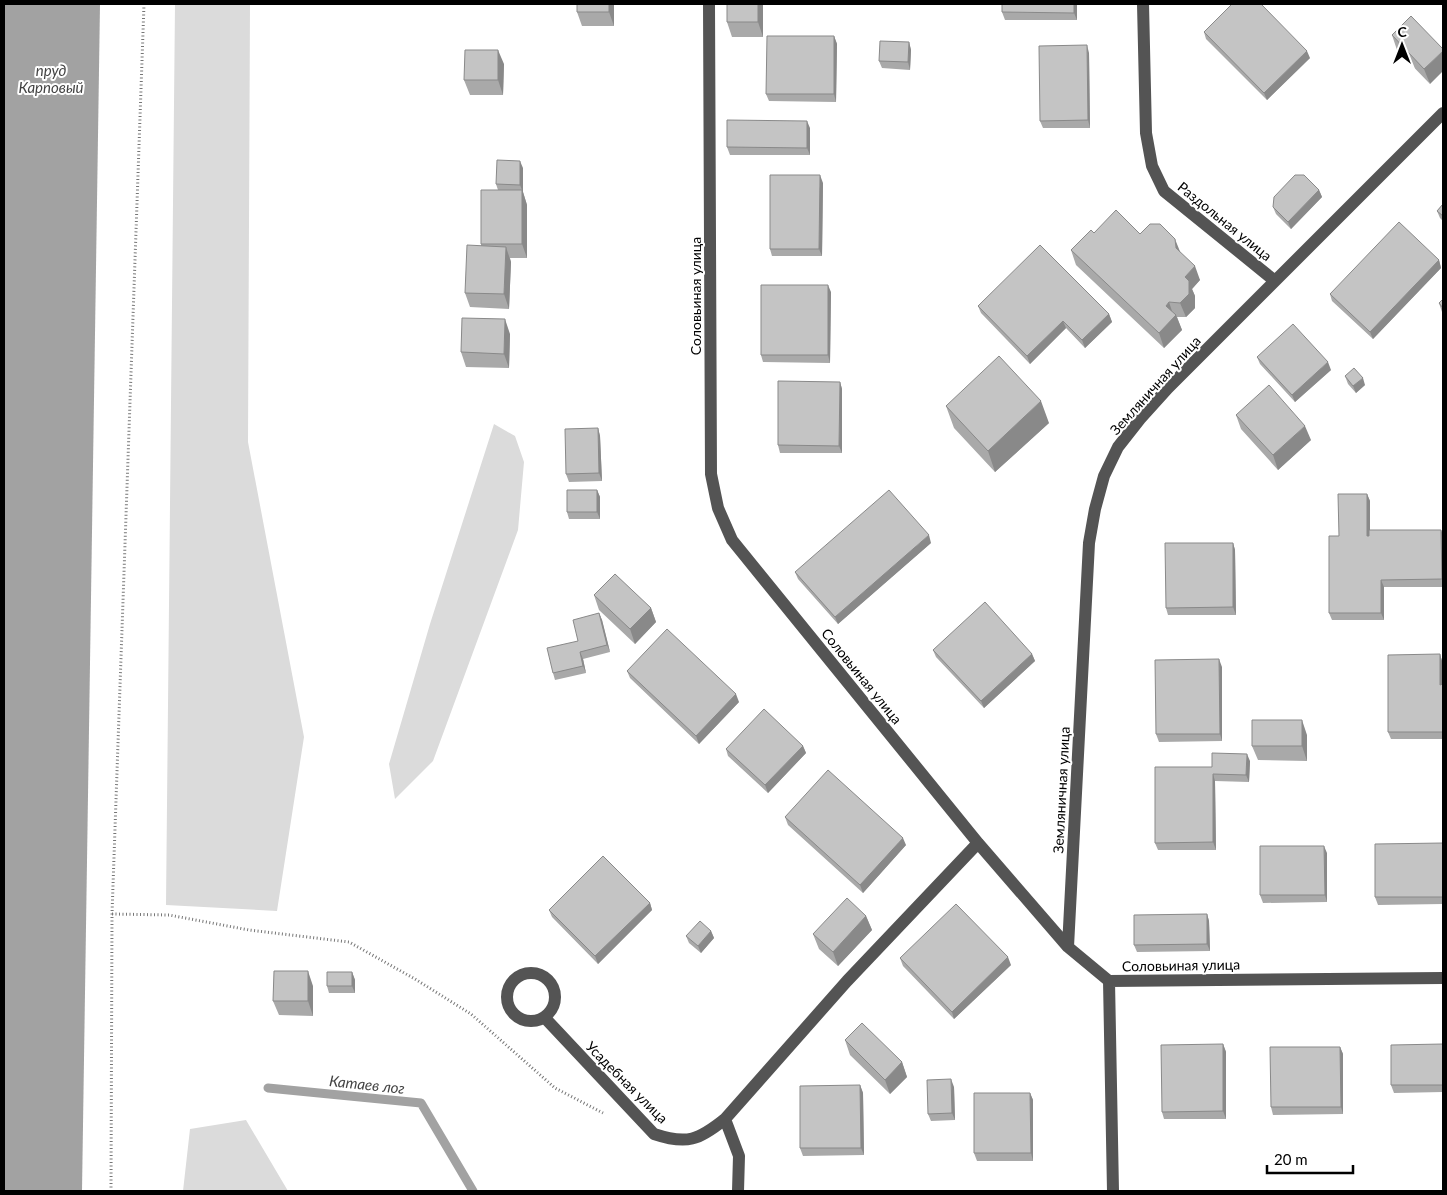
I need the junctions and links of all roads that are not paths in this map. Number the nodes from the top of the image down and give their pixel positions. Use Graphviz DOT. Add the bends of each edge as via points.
graph roads {
  1 [pos="710,4"];
  2 [pos="1143,4"];
  3 [pos="1443,113"];
  4 [pos="1275,281"];
  5 [pos="978,844"];
  6 [pos="1068,947"];
  7 [pos="1443,978"];
  8 [pos="1109,981"];
  9 [pos="544,1017"];
  10 [pos="726,1118"];
  11 [pos="738,1191"];
  12 [pos="1113,1191"];
  1 -- 5 [label="street, Соловьиная улица" via="711,474 718,508 732,540"];
  2 -- 4 [label="street, Раздольная улица" via="1146,133 1152,166 1164,191"];
  3 -- 4 [label="street, Земляничная улица"];
  4 -- 6 [label="street, Земляничная улица" via="1140,419 1118,447 1104,476 1089,543"];
  5 -- 6 [label="street, Соловьиная улица"];
  5 -- 10 [label="street, Усадебная улица" via="847,980"];
  6 -- 8 [label="street, Соловьиная улица"];
  7 -- 8 [label="street, Соловьиная улица"];
  8 -- 12 [label="street"];
  9 -- 10 [label="street, Усадебная улица" via="654,1134 670,1140 691,1139 708,1133"];
  10 -- 11 [label="street" via="739,1156"];
}
